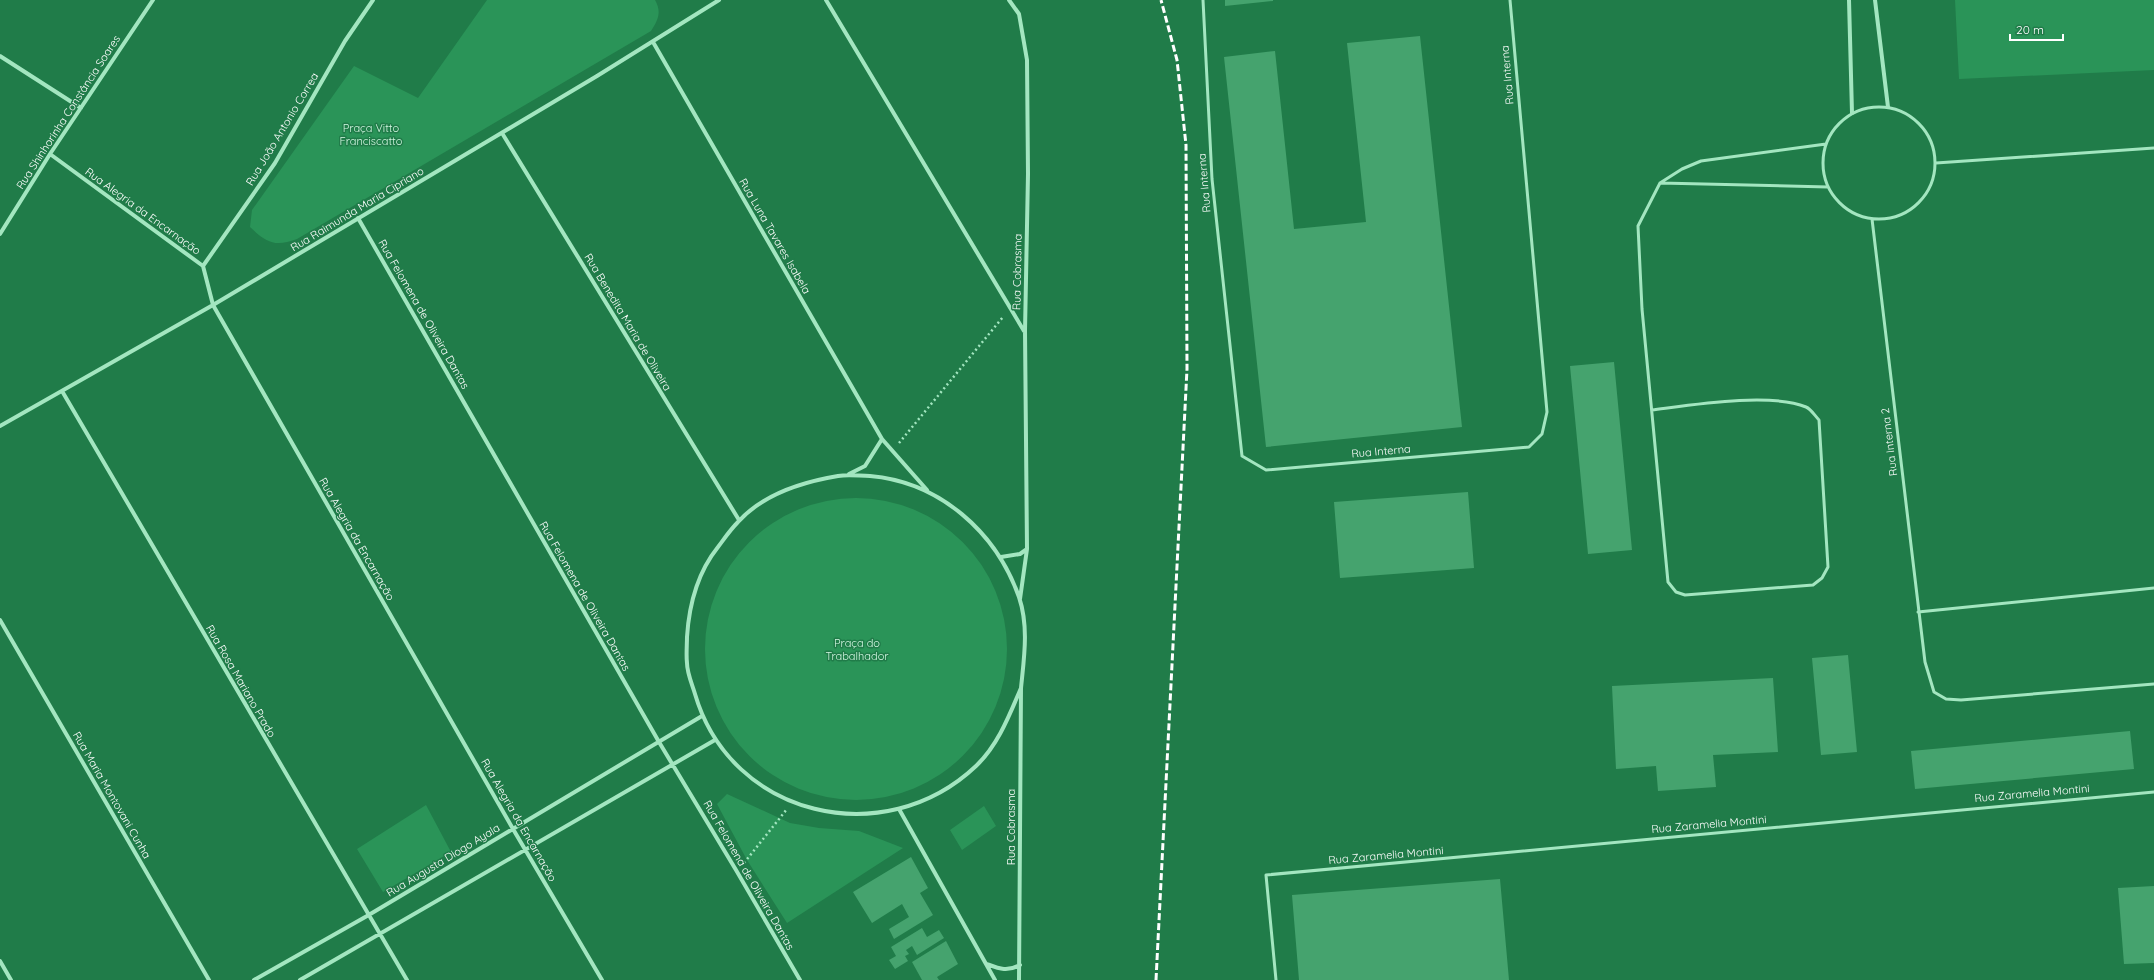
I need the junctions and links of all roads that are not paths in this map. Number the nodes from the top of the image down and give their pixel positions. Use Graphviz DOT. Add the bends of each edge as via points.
graph roads {
  1 [pos="153,0"];
  2 [pos="372,0"];
  3 [pos="718,0"];
  4 [pos="826,0"];
  5 [pos="1009,0"];
  6 [pos="1204,0"];
  7 [pos="1510,0"];
  8 [pos="1849,0"];
  9 [pos="1875,0"];
  10 [pos="653,42"];
  11 [pos="0,56"];
  12 [pos="1888,107"];
  13 [pos="81,108"];
  14 [pos="1852,113"];
  15 [pos="502,133"];
  16 [pos="1826,144"];
  17 [pos="2154,148"];
  18 [pos="50,154"];
  19 [pos="1936,163"];
  20 [pos="1660,183"];
  21 [pos="1828,187"];
  22 [pos="358,218"];
  23 [pos="1872,219"];
  24 [pos="0,234"];
  25 [pos="203,266"];
  26 [pos="213,305"];
  27 [pos="1025,331"];
  28 [pos="62,390"];
  29 [pos="1652,410"];
  30 [pos="0,426"];
  31 [pos="882,439"];
  32 [pos="847,475"];
  33 [pos="928,491"];
  34 [pos="739,520"];
  35 [pos="1028,549"];
  36 [pos="1001,557"];
  37 [pos="2154,588"];
  38 [pos="1020,600"];
  39 [pos="1918,612"];
  40 [pos="0,620"];
  41 [pos="2154,684"];
  42 [pos="1021,688"];
  43 [pos="702,716"];
  44 [pos="715,740"];
  45 [pos="659,742"];
  46 [pos="673,765"];
  47 [pos="2154,792"];
  48 [pos="899,810"];
  49 [pos="513,829"];
  50 [pos="525,849"];
  51 [pos="367,916"];
  52 [pos="380,934"];
  53 [pos="0,961"];
  54 [pos="987,964"];
  55 [pos="1020,966"];
  56 [pos="11,980"];
  57 [pos="209,980"];
  58 [pos="254,980"];
  59 [pos="300,980"];
  60 [pos="407,980"];
  61 [pos="602,980"];
  62 [pos="800,980"];
  63 [pos="995,980"];
  64 [pos="1019,980"];
  65 [pos="1276,980"];
  1 -- 13 [label="street, Rua Shinhorinha Constância Soares"];
  2 -- 25 [label="street, Rua João Antonio Correa" via="345,41 275,163"];
  3 -- 10 [label="street, Rua Raimunda Maria Cipriano"];
  4 -- 27 [label="street"];
  5 -- 27 [label="street, Rua Cobrasma" via="1019,14 1027,60"];
  6 -- 7 [label="lane, Rua Interna" via="1212,179 1242,456 1266,470 1529,447 1542,434 1547,412"];
  8 -- 14 [label="street"];
  9 -- 12 [label="street"];
  10 -- 15 [label="street, Rua Raimunda Maria Cipriano"];
  10 -- 31 [label="street, Rua Luna Tavares Isabela"];
  11 -- 13 [label="street"];
  12 -- 14 [label="lane"];
  12 -- 19 [label="lane" via="1912,116 1930,137"];
  13 -- 18 [label="street, Rua Shinhorinha Constância Soares"];
  14 -- 16 [label="lane" via="1836,126"];
  15 -- 22 [label="street, Rua Raimunda Maria Cipriano"];
  15 -- 34 [label="street, Rua Benedita Maria de Oliveira"];
  16 -- 20 [label="lane" via="1702,161 1682,169"];
  16 -- 21 [label="lane" via="1823,166"];
  17 -- 19 [label="lane"];
  18 -- 24 [label="street, Rua Shinhorinha Constância Soares"];
  18 -- 25 [label="street, Rua Alegria da Encarnação"];
  19 -- 23 [label="lane" via="1931,186 1917,206 1896,217"];
  20 -- 21 [label="lane"];
  20 -- 29 [label="lane" via="1638,226 1642,309"];
  21 -- 23 [label="lane" via="1846,209"];
  22 -- 26 [label="street, Rua Raimunda Maria Cipriano"];
  22 -- 45 [label="street, Rua Felomena de Oliveira Dantas"];
  23 -- 39 [label="lane, Rua Interna 2"];
  25 -- 26 [label="street, Rua Alegria da Encarnação"];
  26 -- 28 [label="street, Rua Raimunda Maria Cipriano"];
  26 -- 49 [label="street, Rua Alegria da Encarnação"];
  27 -- 35 [label="street, Rua Cobrasma"];
  28 -- 30 [label="street, Rua Raimunda Maria Cipriano"];
  28 -- 51 [label="street, Rua Rosa Mariano Prado"];
  29 -- 29 [label="lane" via="1668,582 1676,592 1685,595 1813,585 1822,578 1828,567 1819,420 1807,407 1764,400"];
  31 -- 32 [label="street" via="864,466"];
  31 -- 33 [label="street, Rua Luna Tavares Isabela"];
  32 -- 33 [label="street" via="888,478"];
  32 -- 34 [label="street" via="808,481 771,496"];
  33 -- 36 [label="street" via="969,519"];
  34 -- 43 [label="street" via="706,562 688,612 686,665"];
  35 -- 36 [label="street" via="1020,554"];
  35 -- 38 [label="street, Rua Cobrasma"];
  36 -- 38 [label="street"];
  37 -- 39 [label="lane"];
  38 -- 42 [label="street" via="1026,644"];
  39 -- 41 [label="lane, Rua Interna 2" via="1924,662 1934,692 1946,699 1961,700"];
  40 -- 57 [label="street, Rua Maria Montovani Cunha"];
  42 -- 48 [label="street" via="1004,730 977,765 941,793"];
  42 -- 55 [label="street, Rua Cobrasma"];
  43 -- 44 [label="street"];
  43 -- 45 [label="street, Rua Augusta Diogo Ayala"];
  44 -- 46 [label="street"];
  44 -- 48 [label="street" via="737,766 763,787 792,802 818,811 845,815"];
  45 -- 46 [label="street, Rua Felomena de Oliveira Dantas"];
  45 -- 49 [label="street, Rua Augusta Diogo Ayala"];
  46 -- 50 [label="street"];
  46 -- 62 [label="street, Rua Felomena de Oliveira Dantas"];
  47 -- 65 [label="lane, Rua Zaramelia Montini" via="1266,875"];
  48 -- 54 [label="street"];
  49 -- 50 [label="street, Rua Alegria da Encarnação"];
  49 -- 51 [label="street, Rua Augusta Diogo Ayala"];
  50 -- 52 [label="street"];
  50 -- 61 [label="street, Rua Alegria da Encarnação"];
  51 -- 52 [label="street, Rua Rosa Mariano Prado"];
  51 -- 58 [label="street, Rua Augusta Diogo Ayala"];
  52 -- 59 [label="street"];
  52 -- 60 [label="street, Rua Rosa Mariano Prado"];
  53 -- 56 [label="street"];
  54 -- 55 [label="street" via="1002,970 1012,970"];
  54 -- 63 [label="street"];
  55 -- 64 [label="street, Rua Cobrasma"];
}
